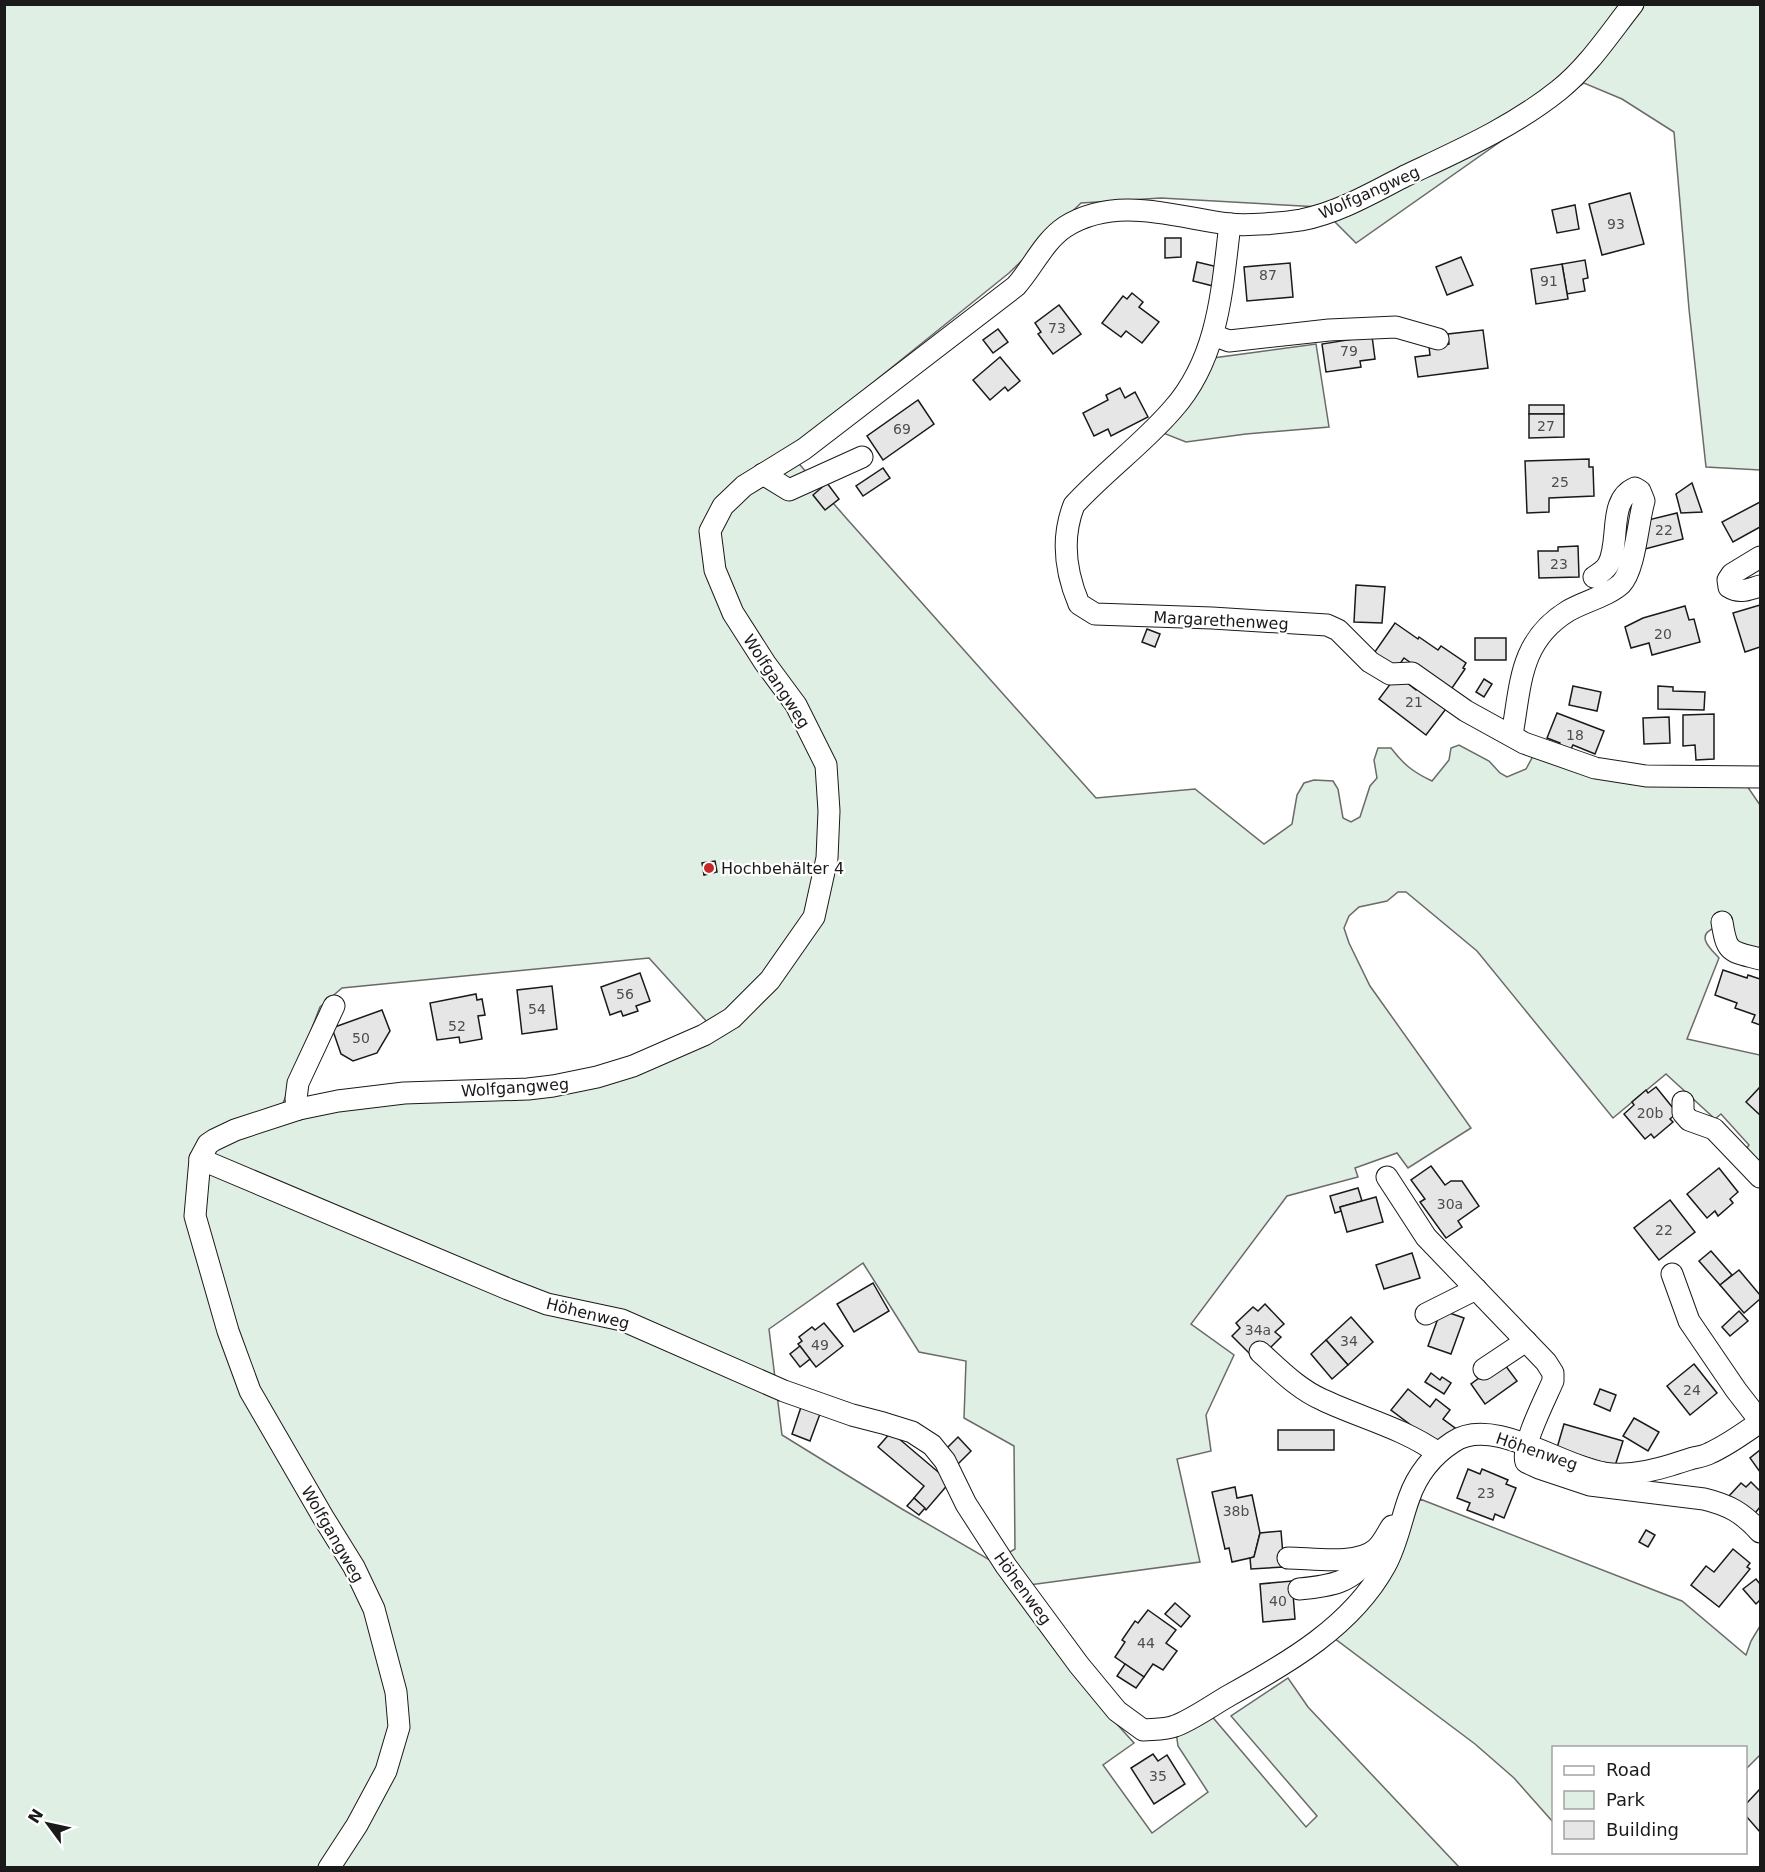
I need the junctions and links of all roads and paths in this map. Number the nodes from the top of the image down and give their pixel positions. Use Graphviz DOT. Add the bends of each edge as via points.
graph roads {
  1 [pos="1633,4"];
  2 [pos="1230,224"];
  3 [pos="1213,335"];
  4 [pos="1438,339"];
  5 [pos="862,457"];
  6 [pos="763,474"];
  7 [pos="1761,557"];
  8 [pos="1594,578"];
  9 [pos="1761,586"];
  10 [pos="1512,735"];
  11 [pos="1761,777"];
  12 [pos="1722,922"];
  13 [pos="1761,959"];
  14 [pos="334,1006"];
  15 [pos="1683,1102"];
  16 [pos="299,1109"];
  17 [pos="200,1160"];
  18 [pos="1387,1177"];
  19 [pos="1761,1177"];
  20 [pos="1672,1275"];
  21 [pos="1476,1289"];
  22 [pos="1426,1314"];
  23 [pos="1526,1341"];
  24 [pos="1260,1352"];
  25 [pos="1484,1369"];
  26 [pos="1761,1422"];
  27 [pos="1527,1446"];
  28 [pos="1438,1453"];
  29 [pos="1410,1495"];
  30 [pos="1759,1527"];
  31 [pos="1378,1548"];
  32 [pos="1288,1558"];
  33 [pos="1299,1589"];
  34 [pos="329,1868"];
  1 -- 2 [label="street, Wolfgangweg" via="1561,89 1501,130 1320,215"];
  2 -- 3 [label="street, Margarethenweg"];
  2 -- 6 [label="street, Wolfgangweg" via="1139,210 1107,211 1065,227 1047,243 1016,286 804,449"];
  3 -- 4 [label="street" via="1229,340 1396,327"];
  3 -- 10 [label="street, Margarethenweg" via="1188,390 1174,409 1074,505 1065,543 1079,604 1095,614 1327,626 1338,630 1370,662 1390,674 1412,673 1466,711"];
  5 -- 6 [label="street" via="789,490"];
  6 -- 16 [label="street, Wolfgangweg" via="723,506 710,531 715,570 733,613 796,705 826,765 829,811 827,858 814,917 770,980 732,1018 704,1035 597,1077 528,1089 404,1093"];
  7 -- 9 [label="street" via="1728,580 1734,591"];
  8 -- 10 [label="street" via="1607,567 1613,553 1620,502 1627,491 1635,488 1644,501 1628,573 1621,584 1567,611 1534,642 1525,660"];
  10 -- 11 [label="street, Margarethenweg" via="1594,768 1646,776"];
  12 -- 13 [label="street" via="1725,944 1735,952"];
  14 -- 16 [label="street" via="298,1083"];
  15 -- 19 [label="street" via="1683,1113 1689,1120 1714,1129"];
  16 -- 17 [label="street, Wolfgangweg" via="214,1140"];
  17 -- 29 [label="street, Höhenweg" via="547,1304 622,1320 783,1391 912,1432 932,1445 945,1461 966,1504 1006,1566 1079,1665 1117,1712 1143,1730 1174,1726 1283,1666 1325,1635 1352,1610 1386,1565"];
  17 -- 34 [label="street, Wolfgangweg" via="195,1215 228,1331 250,1391 354,1567 374,1609 396,1692 399,1727 386,1771"];
  18 -- 21 [label="street" via="1426,1237"];
  20 -- 26 [label="street" via="1689,1321"];
  21 -- 22 [label="street"];
  21 -- 23 [label="street"];
  23 -- 25 [label="street"];
  23 -- 27 [label="street" via="1553,1373 1553,1382"];
  24 -- 28 [label="street" via="1292,1381 1323,1401 1399,1430"];
  26 -- 27 [label="street, Höhenweg" via="1710,1453 1643,1472 1603,1473"];
  27 -- 28 [label="street, Höhenweg" via="1489,1434 1472,1435 1456,1439"];
  27 -- 30 [label="street" via="1526,1462 1539,1468 1590,1485 1704,1499 1730,1507"];
  28 -- 29 [label="street, Höhenweg"];
  29 -- 31 [label="street"];
  31 -- 32 [label="street" via="1354,1559"];
  31 -- 33 [label="street" via="1346,1580"];
}
